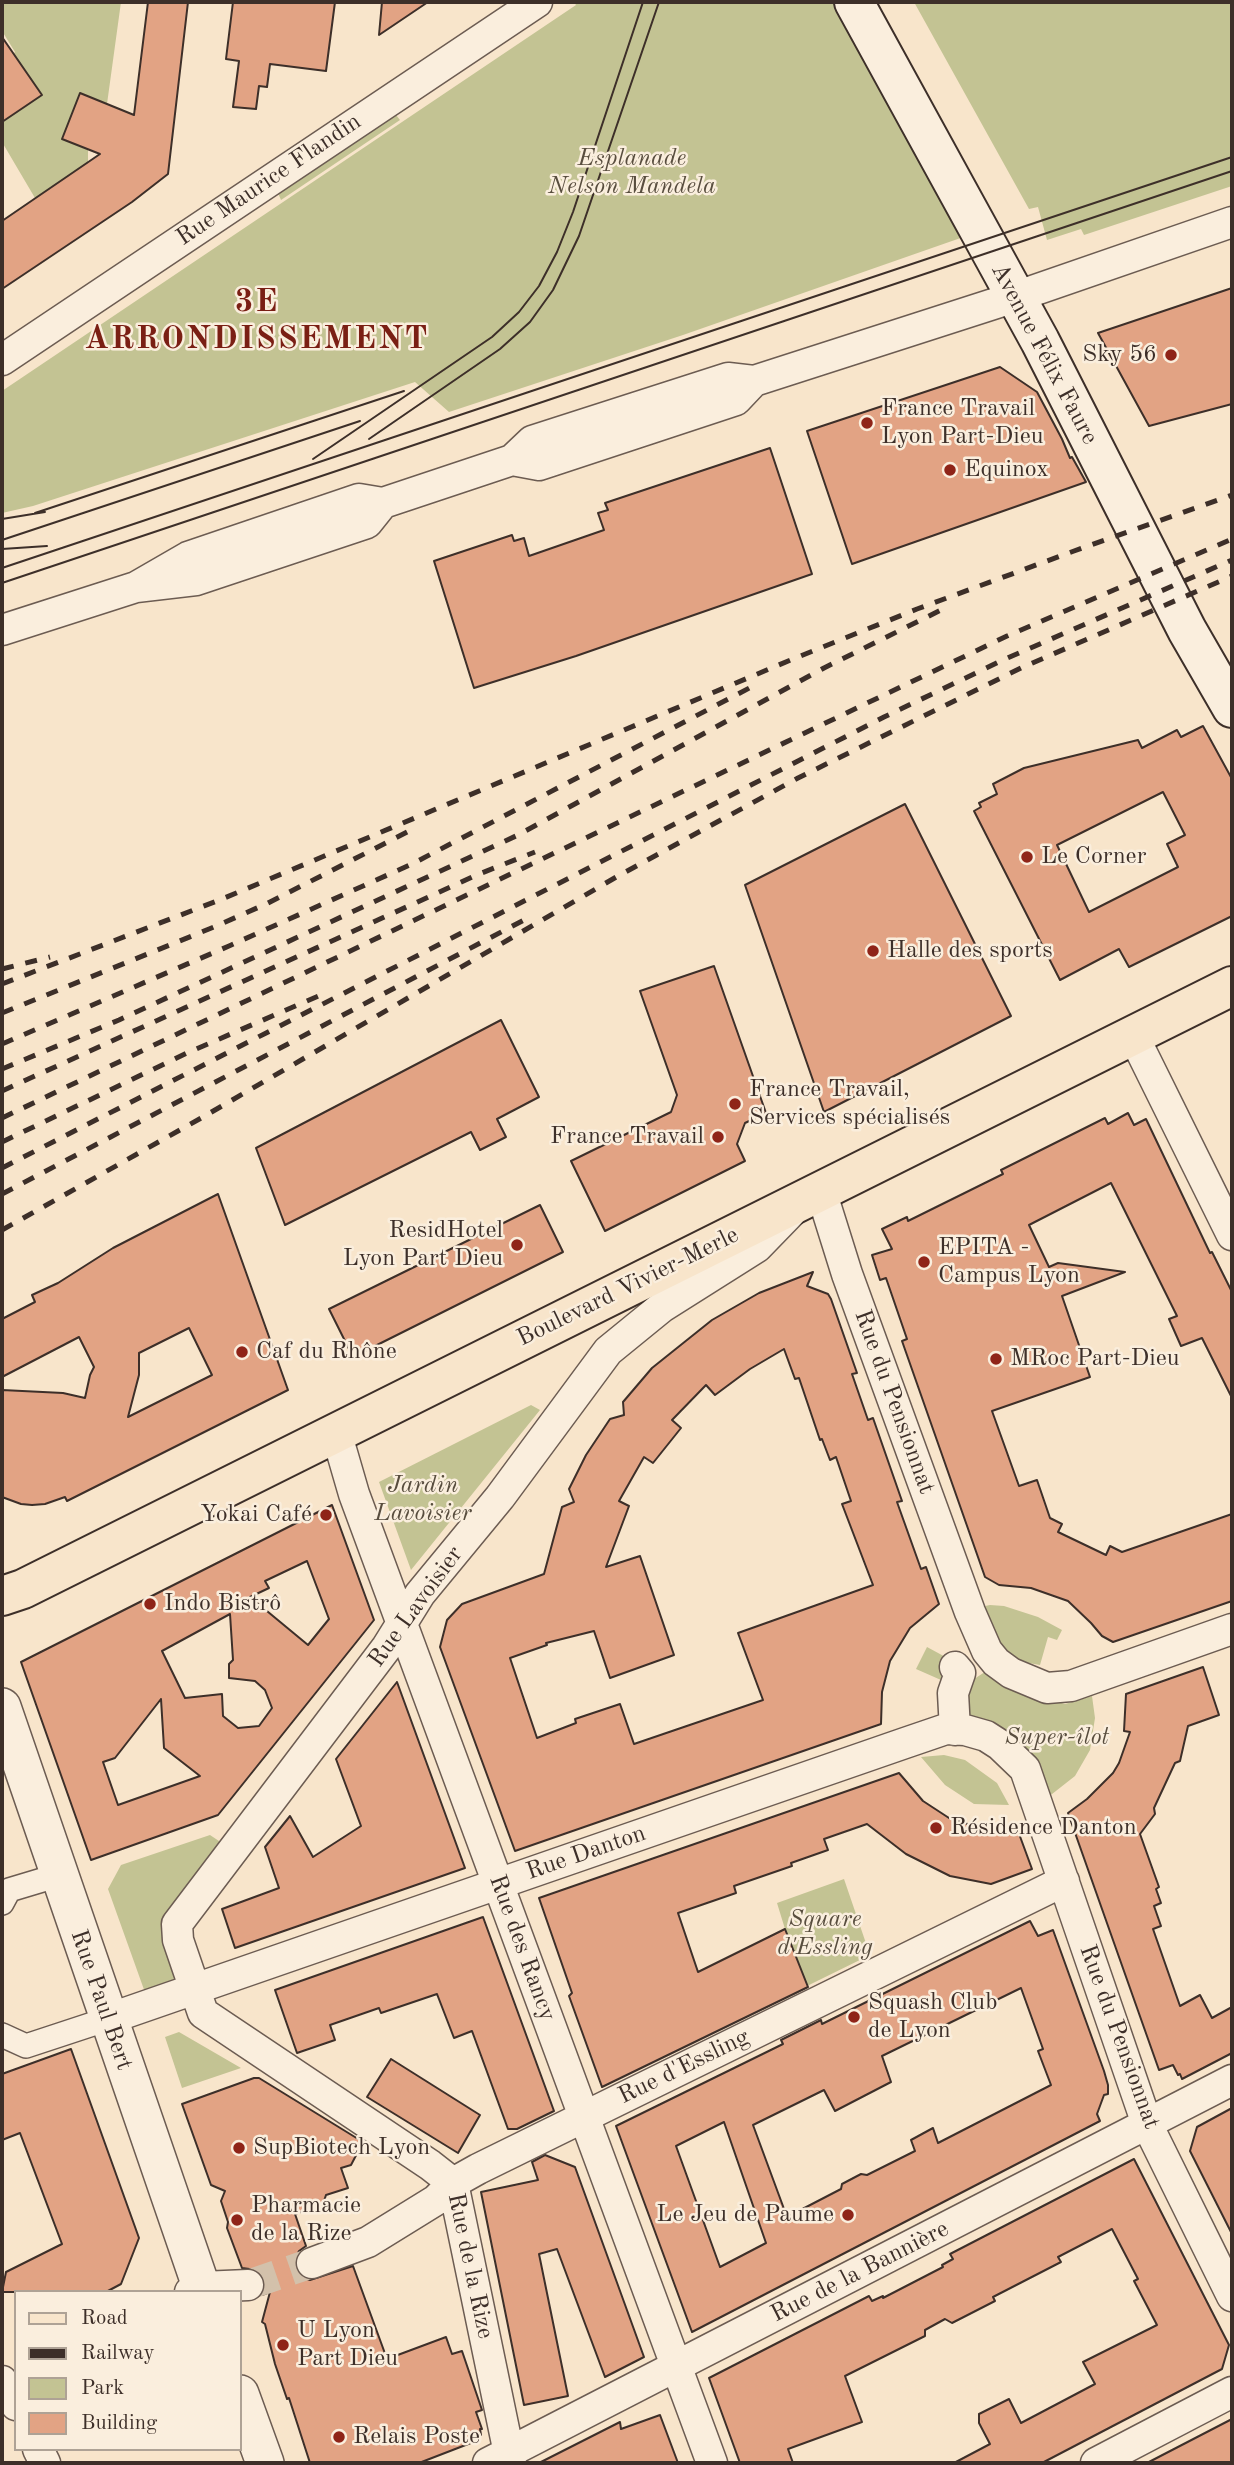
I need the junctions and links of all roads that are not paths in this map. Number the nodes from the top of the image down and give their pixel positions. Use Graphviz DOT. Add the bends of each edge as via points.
graph roads {
  1 [pos="537,2"];
  2 [pos="853,2"];
  3 [pos="1232,222"];
  4 [pos="1015,297"];
  5 [pos="2,360"];
  6 [pos="2,629"];
  7 [pos="1232,708"];
  8 [pos="1232,986"];
  9 [pos="1133,1035"];
  10 [pos="811,1197"];
  11 [pos="1232,1235"];
  12 [pos="335,1432"];
  13 [pos="9,1590"];
  14 [pos="401,1623"];
  15 [pos="1232,1629"];
  16 [pos="955,1667"];
  17 [pos="2,1707"];
  18 [pos="950,1730"];
  19 [pos="59,1875"];
  20 [pos="1064,1881"];
  21 [pos="498,1884"];
  22 [pos="2,1903"];
  23 [pos="177,1924"];
  24 [pos="195,1990"];
  25 [pos="108,2019"];
  26 [pos="2,2035"];
  27 [pos="1232,2080"];
  28 [pos="584,2116"];
  29 [pos="1147,2124"];
  30 [pos="453,2183"];
  31 [pos="312,2263"];
  32 [pos="248,2285"];
  33 [pos="198,2290"];
  34 [pos="1232,2296"];
  35 [pos="677,2366"];
  36 [pos="2,2382"];
  37 [pos="1232,2392"];
  38 [pos="242,2400"];
  39 [pos="14,2402"];
  40 [pos="503,2460"];
  41 [pos="265,2463"];
  42 [pos="712,2463"];
  43 [pos="1096,2463"];
  1 -- 5 [label="street, Rue Maurice Flandin"];
  2 -- 4 [label="main road, Avenue Félix Faure"];
  3 -- 4 [label="street"];
  4 -- 6 [label="street" via="754,381 728,378 531,441 512,460 383,503 359,499 188,556 136,587"];
  4 -- 7 [label="main road, Avenue Félix Faure"];
  8 -- 9 [label="main road, Boulevard Vivier-Merle"];
  9 -- 10 [label="main road, Boulevard Vivier-Merle"];
  9 -- 11 [label="street"];
  10 -- 12 [label="main road, Boulevard Vivier-Merle"];
  10 -- 14 [label="street, Rue Lavoisier" via="757,1247 662,1307 608,1351"];
  10 -- 15 [label="street, Rue du Pensionnat" via="834,1232 970,1612 996,1662 1010,1673 1048,1688 1071,1686"];
  12 -- 13 [label="main road, Boulevard Vivier-Merle"];
  12 -- 14 [label="street, Rue des Rancy"];
  14 -- 21 [label="street, Rue des Rancy"];
  14 -- 23 [label="street, Rue Lavoisier"];
  16 -- 18 [label="street" via="960,1673"];
  17 -- 19 [label="street, Rue Paul Bert"];
  18 -- 20 [label="street, Rue du Pensionnat" via="986,1736 1025,1769"];
  18 -- 21 [label="street, Rue Danton"];
  19 -- 22 [label="street" via="9,1890"];
  19 -- 25 [label="street, Rue Paul Bert"];
  20 -- 28 [label="street, Rue d'Essling"];
  20 -- 29 [label="street, Rue du Pensionnat"];
  21 -- 24 [label="street, Rue Danton"];
  21 -- 28 [label="street, Rue des Rancy"];
  23 -- 24 [label="street, Rue de la Rize"];
  24 -- 25 [label="street, Rue Danton"];
  24 -- 30 [label="street, Rue de la Rize" via="203,2013"];
  25 -- 26 [label="street" via="26,2046"];
  25 -- 33 [label="street, Rue Paul Bert"];
  27 -- 29 [label="street, Rue de la Bannière"];
  28 -- 30 [label="street, Rue d'Essling"];
  28 -- 35 [label="street, Rue des Rancy"];
  29 -- 34 [label="street, Rue du Pensionnat"];
  29 -- 35 [label="street, Rue de la Bannière"];
  30 -- 31 [label="street, Rue d'Essling" via="436,2200 368,2242"];
  30 -- 40 [label="street, Rue de la Rize"];
  32 -- 33 [label="street"];
  35 -- 40 [label="street, Rue de la Bannière"];
  35 -- 42 [label="street, Rue des Rancy"];
  36 -- 39 [label="street"];
  37 -- 43 [label="street"];
  38 -- 41 [label="street"];
}
